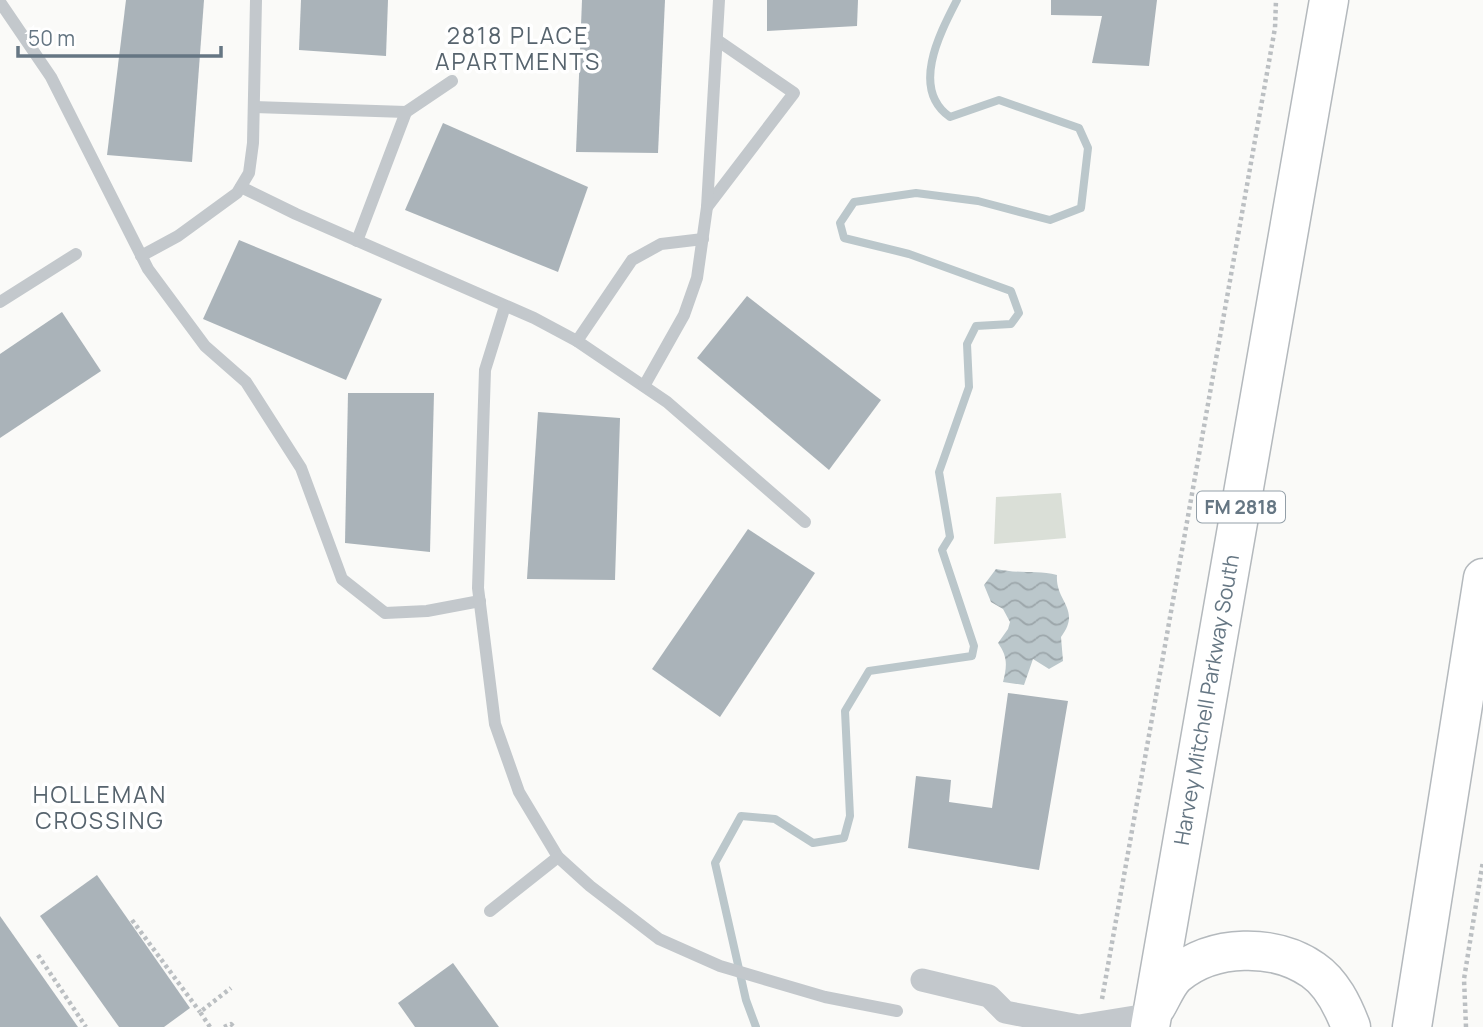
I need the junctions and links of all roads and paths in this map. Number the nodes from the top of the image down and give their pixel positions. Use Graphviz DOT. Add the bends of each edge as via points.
graph roads {
  1 [pos="256,0"];
  2 [pos="719,0"];
  3 [pos="1276,0"];
  4 [pos="1329,0"];
  5 [pos="0,2"];
  6 [pos="717,40"];
  7 [pos="452,81"];
  8 [pos="254,107"];
  9 [pos="407,112"];
  10 [pos="241,187"];
  11 [pos="707,207"];
  12 [pos="703,239"];
  13 [pos="357,241"];
  14 [pos="76,254"];
  15 [pos="141,256"];
  16 [pos="0,302"];
  17 [pos="505,306"];
  18 [pos="577,341"];
  19 [pos="644,386"];
  20 [pos="805,522"];
  21 [pos="1483,578"];
  22 [pos="480,601"];
  23 [pos="558,857"];
  24 [pos="1483,861"];
  25 [pos="490,911"];
  26 [pos="132,919"];
  27 [pos="38,955"];
  28 [pos="922,980"];
  29 [pos="232,988"];
  30 [pos="897,1011"];
  31 [pos="200,1012"];
  32 [pos="1151,1020"];
  33 [pos="1097,1024"];
  34 [pos="86,1027"];
  35 [pos="210,1027"];
  36 [pos="224,1027"];
  37 [pos="234,1027"];
  38 [pos="1351,1027"];
  39 [pos="1412,1027"];
  40 [pos="1466,1027"];
  1 -- 8 [label="lane"];
  2 -- 6 [label="lane"];
  3 -- 33 [label="path" via="1275,28"];
  4 -- 32 [label="highway, Harvey Mitchell Parkway South / FM 2818"];
  5 -- 15 [label="lane" via="51,77"];
  6 -- 11 [label="lane"];
  6 -- 11 [label="lane" via="794,93"];
  7 -- 9 [label="lane"];
  8 -- 9 [label="lane"];
  8 -- 10 [label="lane" via="249,173"];
  9 -- 13 [label="lane"];
  10 -- 13 [label="lane"];
  10 -- 15 [label="lane" via="178,236"];
  11 -- 12 [label="lane"];
  12 -- 18 [label="lane" via="661,244 632,260"];
  12 -- 19 [label="lane" via="697,278 684,315"];
  13 -- 17 [label="lane"];
  14 -- 16 [label="lane"];
  15 -- 22 [label="lane" via="205,346 246,382 301,468 342,579 385,613"];
  17 -- 18 [label="lane"];
  17 -- 22 [label="lane" via="485,370"];
  18 -- 19 [label="lane"];
  19 -- 20 [label="lane"];
  21 -- 39 [label="highway"];
  22 -- 23 [label="lane" via="495,724 519,792"];
  23 -- 25 [label="lane"];
  23 -- 30 [label="lane" via="659,939 720,966 825,997"];
  24 -- 40 [label="path" via="1464,979"];
  26 -- 31 [label="path"];
  27 -- 34 [label="path"];
  28 -- 33 [label="street" via="989,996 1005,1012 1079,1026"];
  29 -- 31 [label="path"];
  31 -- 35 [label="path"];
  32 -- 33 [label="street"];
  32 -- 38 [label="highway" via="1175,976 1210,956 1252,950 1281,955 1314,970 1341,1001"];
  36 -- 37 [label="path"];
}
